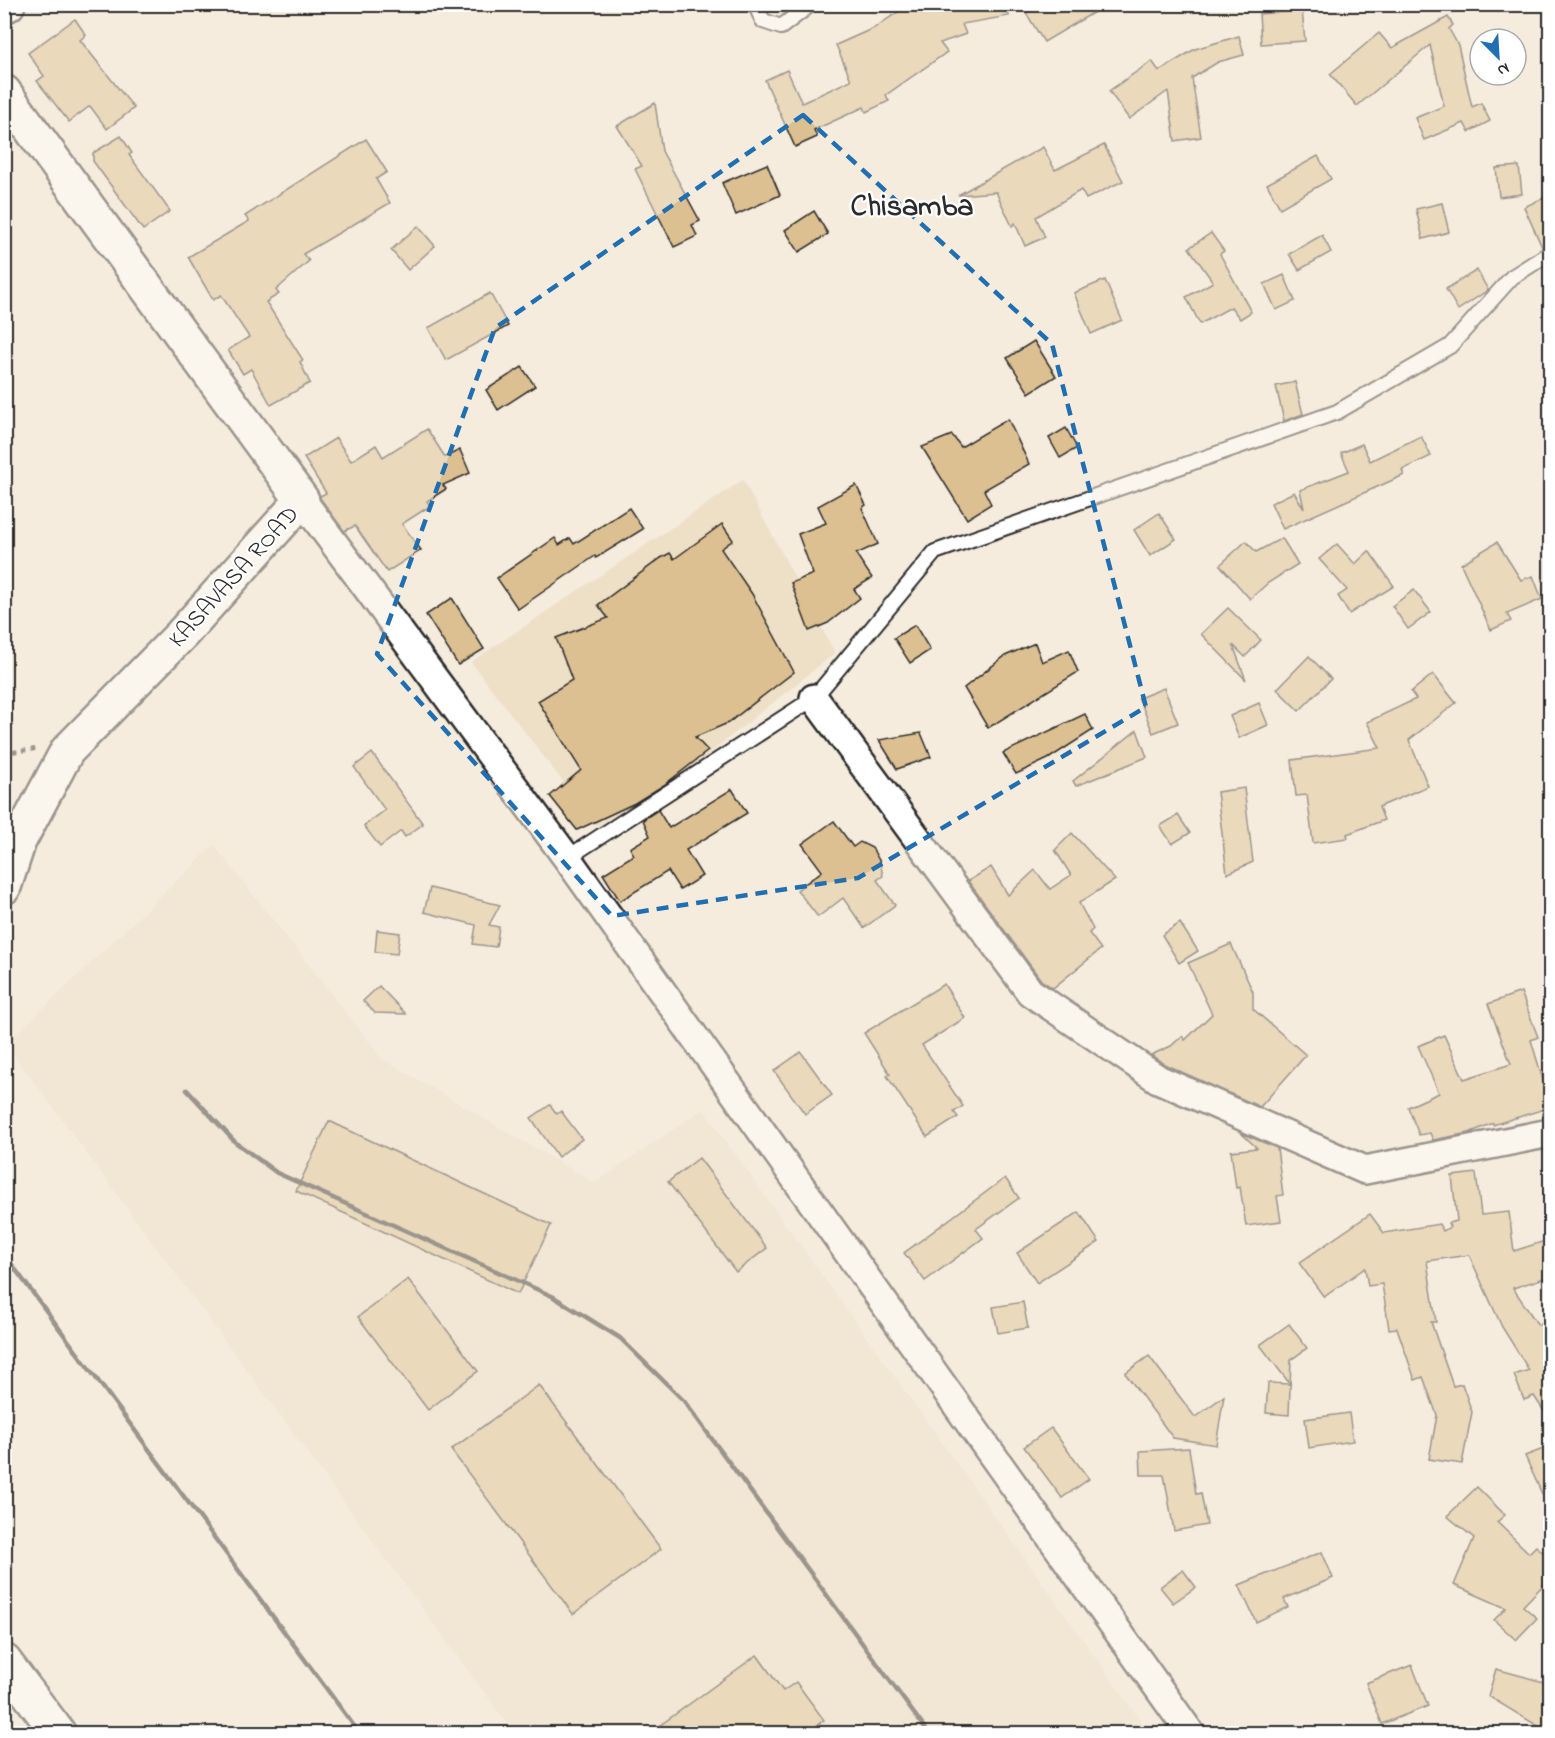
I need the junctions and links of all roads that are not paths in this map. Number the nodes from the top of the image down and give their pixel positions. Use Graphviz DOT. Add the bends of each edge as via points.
graph roads {
  1 [pos="754,4"];
  2 [pos="811,4"];
  3 [pos="4,92"];
  4 [pos="1551,253"];
  5 [pos="302,500"];
  6 [pos="814,698"];
  7 [pos="567,858"];
  8 [pos="4,887"];
  9 [pos="1551,1133"];
  10 [pos="4,1661"];
  11 [pos="59,1734"];
  12 [pos="1191,1734"];
  1 -- 2 [label="lane" via="763,21 781,27"];
  3 -- 5 [label="street, KASAVASA ROAD"];
  4 -- 6 [label="lane" via="1512,277 1449,346 1337,412 935,552"];
  5 -- 7 [label="street"];
  5 -- 8 [label="street, KASAVASA ROAD" via="181,635 67,751 19,841"];
  6 -- 7 [label="lane"];
  6 -- 9 [label="street" via="1030,992 1158,1079 1365,1170"];
  7 -- 12 [label="street"];
  10 -- 11 [label="street"];
}
